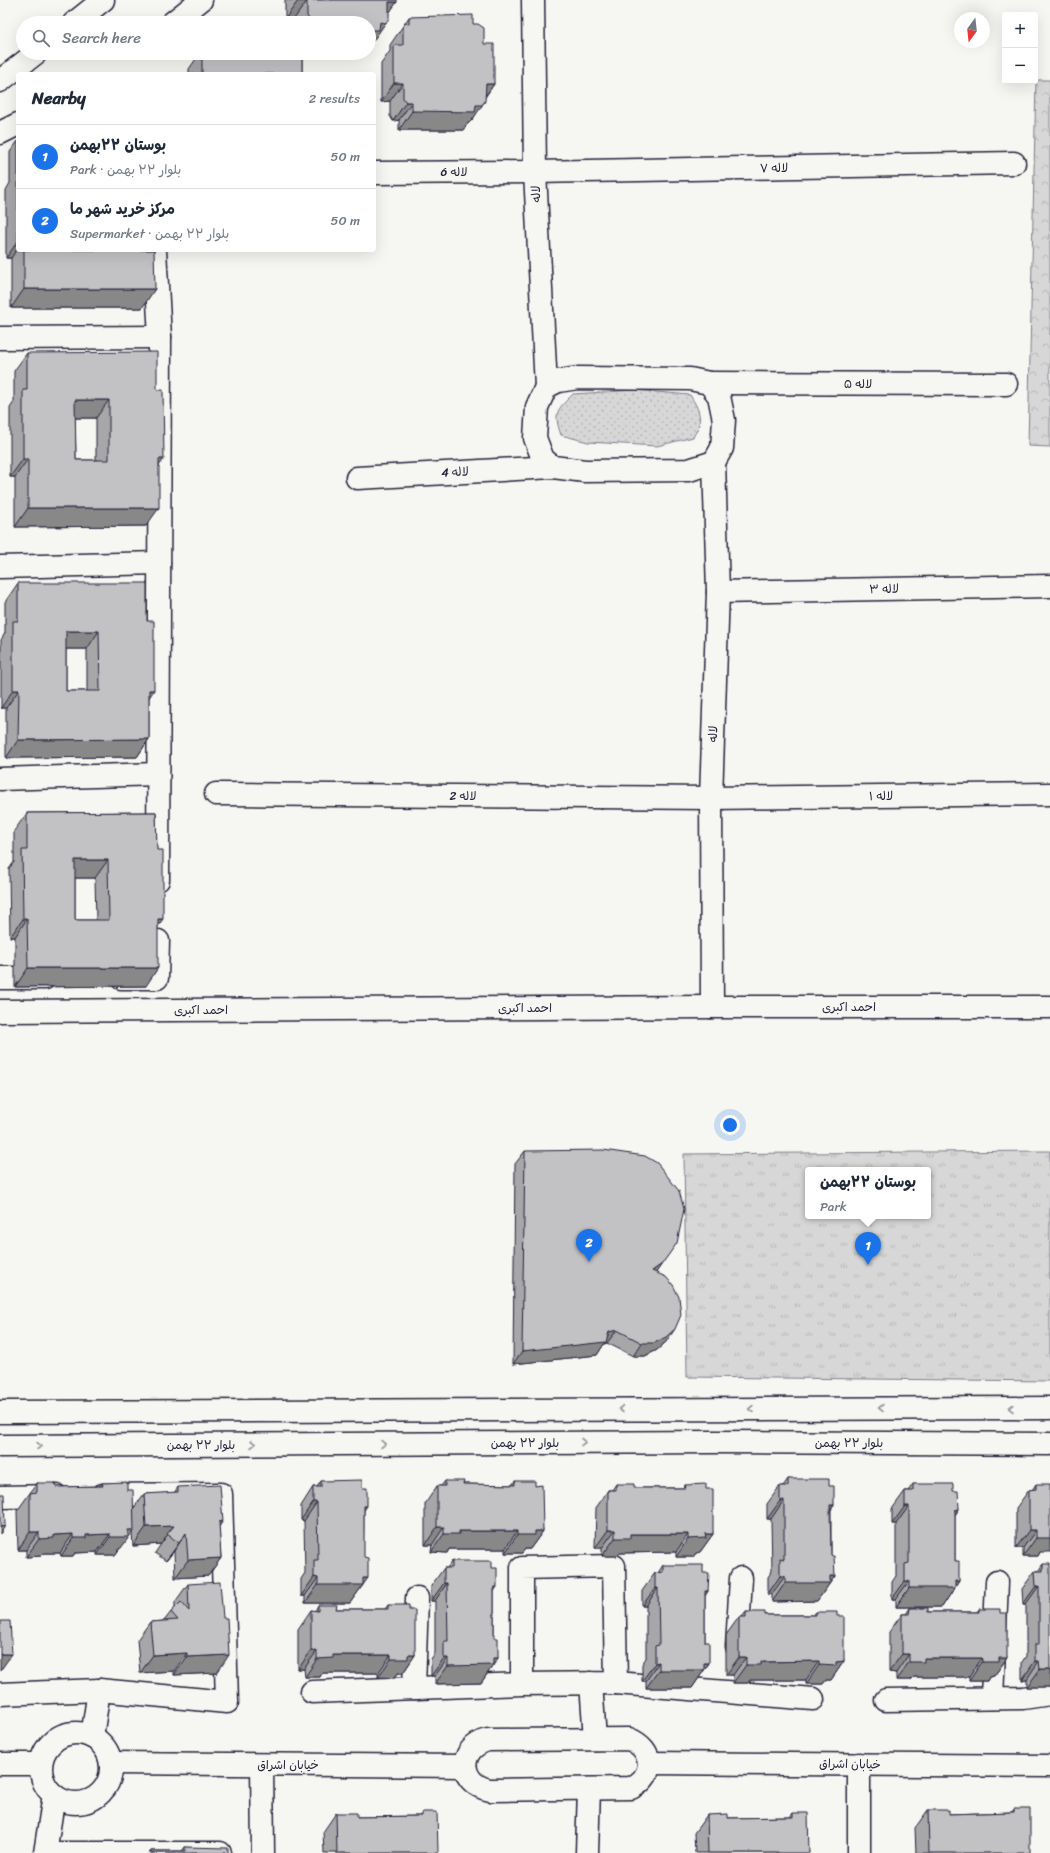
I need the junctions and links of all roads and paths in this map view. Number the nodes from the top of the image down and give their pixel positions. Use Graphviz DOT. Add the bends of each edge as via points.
graph roads {
  1 [pos="103,0"];
  2 [pos="201,0"];
  3 [pos="533,0"];
  4 [pos="83,16"];
  5 [pos="181,16"];
  6 [pos="27,60"];
  7 [pos="0,81"];
  8 [pos="16,125"];
  9 [pos="0,133"];
  10 [pos="1014,164"];
  11 [pos="535,172"];
  12 [pos="376,173"];
  13 [pos="155,252"];
  14 [pos="160,337"];
  15 [pos="0,338"];
  16 [pos="709,383"];
  17 [pos="1006,384"];
  18 [pos="546,388"];
  19 [pos="714,462"];
  20 [pos="553,467"];
  21 [pos="357,478"];
  22 [pos="159,563"];
  23 [pos="0,566"];
  24 [pos="1050,586"];
  25 [pos="718,592"];
  26 [pos="158,774"];
  27 [pos="0,779"];
  28 [pos="216,794"];
  29 [pos="1050,794"];
  30 [pos="711,798"];
  31 [pos="158,900"];
  32 [pos="158,923"];
  33 [pos="0,978"];
  34 [pos="63,978"];
  35 [pos="102,978"];
  36 [pos="712,1007"];
  37 [pos="1050,1007"];
  38 [pos="0,1011"];
  39 [pos="1050,1408"];
  40 [pos="0,1412"];
  41 [pos="1050,1444"];
  42 [pos="0,1446"];
  43 [pos="0,1497"];
  44 [pos="741,1578"];
  45 [pos="997,1582"];
  46 [pos="417,1598"];
  47 [pos="591,1683"];
  48 [pos="616,1683"];
  49 [pos="522,1684"];
  50 [pos="414,1688"];
  51 [pos="99,1690"];
  52 [pos="312,1692"];
  53 [pos="734,1692"];
  54 [pos="0,1694"];
  55 [pos="1050,1694"];
  56 [pos="992,1698"];
  57 [pos="813,1699"];
  58 [pos="886,1700"];
  59 [pos="92,1736"];
  60 [pos="595,1739"];
  61 [pos="649,1763"];
  62 [pos="0,1764"];
  63 [pos="40,1764"];
  64 [pos="110,1764"];
  65 [pos="262,1764"];
  66 [pos="859,1764"];
  67 [pos="465,1766"];
  68 [pos="1050,1766"];
  69 [pos="589,1789"];
  70 [pos="54,1795"];
  71 [pos="45,1853"];
  72 [pos="62,1853"];
  73 [pos="220,1853"];
  74 [pos="263,1853"];
  75 [pos="587,1853"];
  76 [pos="859,1853"];
  1 -- 4 [label="street"];
  2 -- 5 [label="street"];
  3 -- 11 [label="street, لاله"];
  6 -- 7 [label="street"];
  8 -- 9 [label="street"];
  10 -- 11 [label="street, لاله ۷"];
  11 -- 12 [label="street, لاله 6"];
  11 -- 18 [label="street, لاله"];
  13 -- 14 [label="street"];
  14 -- 15 [label="street"];
  14 -- 22 [label="street"];
  16 -- 17 [label="street, لاله ۵"];
  16 -- 18 [label="street, لاله ۵" via="690,378 578,378 558,381"];
  16 -- 19 [label="street" via="719,396 724,420 722,448"];
  18 -- 20 [label="street" via="537,406 535,438 543,459"];
  19 -- 20 [label="street, لاله 4" via="689,470 585,471"];
  19 -- 25 [label="street, لاله"];
  20 -- 21 [label="street, لاله 4"];
  22 -- 23 [label="street"];
  22 -- 26 [label="street"];
  24 -- 25 [label="street, لاله ۳"];
  25 -- 30 [label="street, لاله"];
  26 -- 27 [label="street"];
  26 -- 31 [label="street"];
  28 -- 30 [label="street, لاله 2"];
  29 -- 30 [label="street, لاله ۱"];
  30 -- 36 [label="street, لاله"];
  32 -- 35 [label="street" via="157,978"];
  33 -- 34 [label="street"];
  36 -- 37 [label="street, احمد اکبری"];
  36 -- 38 [label="street, احمد اکبری"];
  39 -- 40 [label="street, one-way"];
  42 -- 41 [label="street, بلوار ۲۲ بهمن, one-way" via="713,1442"];
  43 -- 51 [label="street" via="221,1494 227,1702"];
  44 -- 53 [label="street"];
  45 -- 56 [label="street"];
  46 -- 50 [label="street"];
  47 -- 48 [label="street"];
  47 -- 49 [label="street"];
  47 -- 60 [label="street"];
  48 -- 49 [label="street" via="614,1566 522,1568"];
  48 -- 53 [label="street"];
  49 -- 50 [label="street"];
  50 -- 52 [label="street"];
  51 -- 54 [label="street"];
  51 -- 59 [label="street"];
  53 -- 57 [label="street"];
  55 -- 56 [label="street" via="1023,1698"];
  56 -- 58 [label="street"];
  59 -- 63 [label="street" via="70,1733 59,1737 43,1753"];
  59 -- 64 [label="street" via="108,1753"];
  60 -- 61 [label="street" via="629,1739 637,1742 648,1755"];
  60 -- 67 [label="street" via="488,1740 473,1747"];
  61 -- 66 [label="street, خیابان اشراق"];
  61 -- 69 [label="street" via="644,1778 631,1788"];
  62 -- 63 [label="street"];
  63 -- 70 [label="street" via="46,1787"];
  64 -- 65 [label="street, خیابان اشراق"];
  64 -- 70 [label="street" via="106,1786 88,1801 64,1801"];
  65 -- 67 [label="street, خیابان اشراق"];
  65 -- 74 [label="street"];
  66 -- 68 [label="street, خیابان اشراق"];
  66 -- 76 [label="street"];
  67 -- 69 [label="street" via="474,1784 490,1790"];
  69 -- 75 [label="street"];
  70 -- 71 [label="street"];
  72 -- 73 [label="street"];
}
